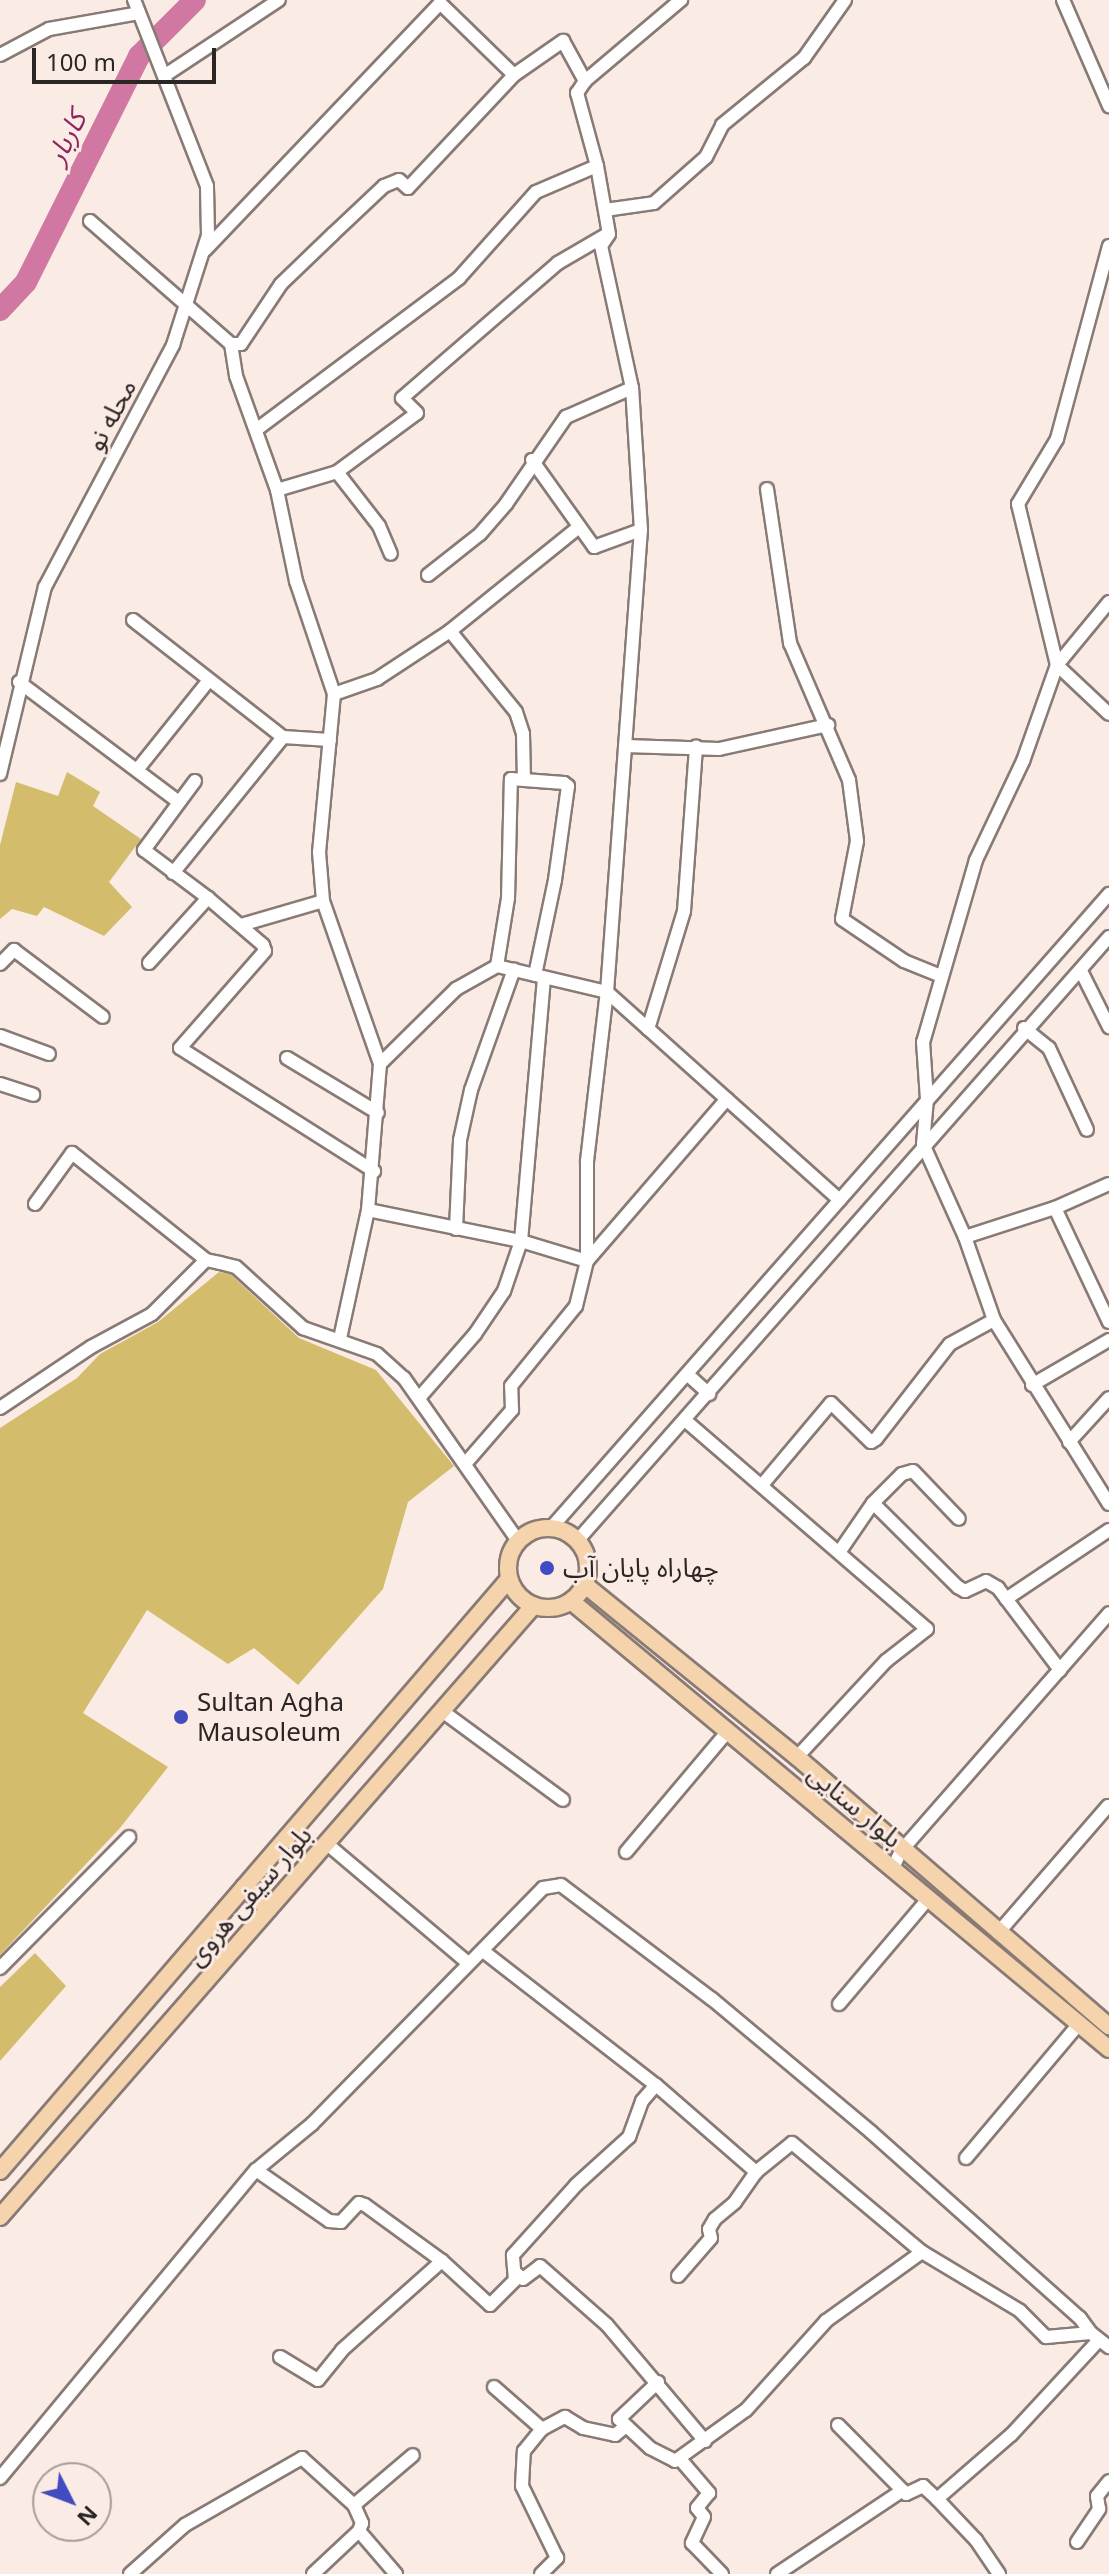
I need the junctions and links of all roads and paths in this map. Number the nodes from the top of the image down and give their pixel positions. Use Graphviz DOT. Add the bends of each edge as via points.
graph roads {
  1 [pos="134,0"];
  2 [pos="279,0"];
  3 [pos="681,0"];
  4 [pos="845,0"];
  5 [pos="1063,0"];
  6 [pos="140,16"];
  7 [pos="0,55"];
  8 [pos="167,74"];
  9 [pos="514,75"];
  10 [pos="585,81"];
  11 [pos="1109,106"];
  12 [pos="597,166"];
  13 [pos="605,210"];
  14 [pos="90,221"];
  15 [pos="609,234"];
  16 [pos="1109,246"];
  17 [pos="203,252"];
  18 [pos="190,305"];
  19 [pos="231,344"];
  20 [pos="632,388"];
  21 [pos="256,430"];
  22 [pos="532,460"];
  23 [pos="337,472"];
  24 [pos="767,489"];
  25 [pos="277,490"];
  26 [pos="579,527"];
  27 [pos="641,530"];
  28 [pos="391,554"];
  29 [pos="428,575"];
  30 [pos="1109,602"];
  31 [pos="133,620"];
  32 [pos="450,631"];
  33 [pos="1057,665"];
  34 [pos="209,680"];
  35 [pos="19,682"];
  36 [pos="334,694"];
  37 [pos="1109,714"];
  38 [pos="828,725"];
  39 [pos="283,737"];
  40 [pos="330,740"];
  41 [pos="3,742"];
  42 [pos="625,746"];
  43 [pos="696,746"];
  44 [pos="137,770"];
  45 [pos="0,774"];
  46 [pos="524,780"];
  47 [pos="195,781"];
  48 [pos="179,802"];
  49 [pos="173,873"];
  50 [pos="1109,894"];
  51 [pos="208,898"];
  52 [pos="323,901"];
  53 [pos="241,925"];
  54 [pos="1109,937"];
  55 [pos="149,963"];
  56 [pos="0,964"];
  57 [pos="497,966"];
  58 [pos="514,969"];
  59 [pos="1081,971"];
  60 [pos="540,976"];
  61 [pos="941,976"];
  62 [pos="607,992"];
  63 [pos="103,1017"];
  64 [pos="1109,1027"];
  65 [pos="1024,1028"];
  66 [pos="648,1029"];
  67 [pos="0,1036"];
  68 [pos="49,1054"];
  69 [pos="287,1058"];
  70 [pos="380,1064"];
  71 [pos="0,1084"];
  72 [pos="33,1095"];
  73 [pos="727,1099"];
  74 [pos="927,1099"];
  75 [pos="378,1113"];
  76 [pos="1087,1130"];
  77 [pos="923,1144"];
  78 [pos="374,1171"];
  79 [pos="1109,1184"];
  80 [pos="840,1200"];
  81 [pos="35,1204"];
  82 [pos="1055,1208"];
  83 [pos="368,1210"];
  84 [pos="456,1229"];
  85 [pos="965,1237"];
  86 [pos="521,1241"];
  87 [pos="206,1260"];
  88 [pos="587,1261"];
  89 [pos="994,1320"];
  90 [pos="1109,1322"];
  91 [pos="340,1338"];
  92 [pos="1109,1340"];
  93 [pos="687,1374"];
  94 [pos="1032,1385"];
  95 [pos="709,1394"];
  96 [pos="419,1398"];
  97 [pos="1109,1398"];
  98 [pos="0,1408"];
  99 [pos="686,1421"];
  100 [pos="1069,1442"];
  101 [pos="465,1464"];
  102 [pos="762,1485"];
  103 [pos="873,1503"];
  104 [pos="1109,1504"];
  105 [pos="959,1519"];
  106 [pos="551,1528"];
  107 [pos="1109,1530"];
  108 [pos="518,1541"];
  109 [pos="577,1541"];
  110 [pos="840,1551"];
  111 [pos="509,1579"];
  112 [pos="584,1584"];
  113 [pos="1006,1599"];
  114 [pos="571,1601"];
  115 [pos="534,1605"];
  116 [pos="1109,1613"];
  117 [pos="1060,1670"];
  118 [pos="442,1711"];
  119 [pos="728,1731"];
  120 [pos="797,1757"];
  121 [pos="563,1800"];
  122 [pos="1108,1806"];
  123 [pos="129,1837"];
  124 [pos="326,1843"];
  125 [pos="901,1851"];
  126 [pos="626,1852"];
  127 [pos="893,1868"];
  128 [pos="244,1887"];
  129 [pos="929,1898"];
  130 [pos="269,1909"];
  131 [pos="998,1933"];
  132 [pos="483,1951"];
  133 [pos="467,1962"];
  134 [pos="0,1968"];
  135 [pos="839,2004"];
  136 [pos="1079,2024"];
  137 [pos="1109,2026"];
  138 [pos="1109,2049"];
  139 [pos="656,2085"];
  140 [pos="966,2158"];
  141 [pos="256,2170"];
  142 [pos="0,2171"];
  143 [pos="756,2172"];
  144 [pos="0,2217"];
  145 [pos="922,2252"];
  146 [pos="442,2261"];
  147 [pos="516,2273"];
  148 [pos="678,2276"];
  149 [pos="1099,2341"];
  150 [pos="280,2357"];
  151 [pos="658,2382"];
  152 [pos="494,2387"];
  153 [pos="838,2425"];
  154 [pos="626,2426"];
  155 [pos="542,2429"];
  156 [pos="705,2441"];
  157 [pos="413,2455"];
  158 [pos="680,2459"];
  159 [pos="0,2478"];
  160 [pos="1109,2481"];
  161 [pos="903,2490"];
  162 [pos="937,2499"];
  163 [pos="354,2505"];
  164 [pos="359,2531"];
  165 [pos="1077,2542"];
  166 [pos="130,2574"];
  167 [pos="313,2574"];
  168 [pos="396,2574"];
  169 [pos="541,2574"];
  170 [pos="722,2574"];
  171 [pos="777,2574"];
  172 [pos="999,2574"];
  1 -- 6 [label="street, محله نو"];
  2 -- 8 [label="street"];
  3 -- 10 [label="street"];
  4 -- 13 [label="street" via="804,58 722,125 706,157 654,203"];
  5 -- 11 [label="street"];
  6 -- 7 [label="street" via="49,29"];
  6 -- 8 [label="street, محله نو"];
  8 -- 17 [label="street, محله نو" via="207,186"];
  9 -- 10 [label="street" via="563,41"];
  9 -- 17 [label="street" via="440,3"];
  9 -- 19 [label="street" via="408,188 399,180 384,186 333,234 281,284 241,344"];
  10 -- 12 [label="street" via="577,93"];
  12 -- 13 [label="street"];
  12 -- 21 [label="street" via="536,192 459,278"];
  13 -- 15 [label="street"];
  14 -- 18 [label="street"];
  15 -- 20 [label="street" via="601,246"];
  15 -- 23 [label="street" via="558,263 402,398 417,413"];
  16 -- 33 [label="street" via="1057,439 1018,504"];
  17 -- 18 [label="street, محله نو"];
  18 -- 19 [label="street"];
  18 -- 35 [label="street, محله نو" via="45,587"];
  19 -- 21 [label="street" via="236,376"];
  20 -- 22 [label="street" via="566,417"];
  20 -- 27 [label="street"];
  21 -- 25 [label="street"];
  22 -- 26 [label="street"];
  22 -- 29 [label="street" via="506,504 480,534"];
  23 -- 25 [label="street"];
  23 -- 28 [label="street" via="379,526"];
  24 -- 38 [label="street" via="790,643"];
  25 -- 36 [label="street" via="296,581"];
  26 -- 27 [label="street" via="594,547"];
  26 -- 32 [label="street"];
  27 -- 42 [label="street"];
  30 -- 33 [label="street"];
  31 -- 34 [label="street"];
  32 -- 36 [label="street" via="377,679"];
  32 -- 46 [label="street" via="516,712 523,734"];
  33 -- 37 [label="street"];
  33 -- 61 [label="street" via="1023,761 976,860"];
  34 -- 39 [label="street"];
  34 -- 44 [label="street"];
  35 -- 41 [label="street, محله نو"];
  35 -- 44 [label="street"];
  36 -- 40 [label="street"];
  38 -- 43 [label="street" via="719,749"];
  38 -- 61 [label="street" via="849,780 857,841 842,919 904,961"];
  39 -- 40 [label="street"];
  39 -- 49 [label="street"];
  40 -- 52 [label="street" via="319,852"];
  41 -- 45 [label="street, محله نو"];
  42 -- 43 [label="street"];
  42 -- 62 [label="street"];
  43 -- 66 [label="street" via="684,911"];
  44 -- 48 [label="street"];
  46 -- 57 [label="street" via="511,779 508,898"];
  46 -- 60 [label="street" via="568,786"];
  47 -- 48 [label="street"];
  48 -- 49 [label="street" via="144,850"];
  49 -- 51 [label="street"];
  50 -- 74 [label="street"];
  51 -- 53 [label="street"];
  51 -- 55 [label="street"];
  52 -- 53 [label="street"];
  52 -- 70 [label="street"];
  53 -- 78 [label="street" via="265,951 181,1043 181,1051"];
  54 -- 59 [label="street"];
  56 -- 63 [label="street" via="14,950"];
  57 -- 58 [label="street"];
  57 -- 70 [label="street" via="449,995"];
  58 -- 60 [label="street"];
  58 -- 84 [label="street" via="471,1090 460,1140"];
  59 -- 64 [label="street"];
  59 -- 65 [label="street"];
  60 -- 62 [label="street"];
  60 -- 86 [label="street"];
  61 -- 74 [label="street" via="923,1042"];
  62 -- 66 [label="street"];
  62 -- 88 [label="street" via="587,1161"];
  65 -- 76 [label="street" via="1049,1048"];
  65 -- 77 [label="street"];
  66 -- 73 [label="street"];
  67 -- 68 [label="street"];
  69 -- 75 [label="street"];
  70 -- 75 [label="street"];
  71 -- 72 [label="street"];
  73 -- 80 [label="street"];
  73 -- 88 [label="street"];
  74 -- 77 [label="street"];
  74 -- 80 [label="street"];
  75 -- 78 [label="street"];
  77 -- 85 [label="street"];
  77 -- 95 [label="street"];
  78 -- 83 [label="street"];
  79 -- 82 [label="street"];
  80 -- 93 [label="street"];
  81 -- 87 [label="street" via="74,1154"];
  82 -- 85 [label="street"];
  82 -- 90 [label="street"];
  83 -- 84 [label="street"];
  83 -- 91 [label="street"];
  84 -- 86 [label="street"];
  85 -- 89 [label="street"];
  86 -- 88 [label="street"];
  86 -- 96 [label="street" via="504,1291 475,1334"];
  87 -- 91 [label="street" via="236,1267 303,1328"];
  87 -- 98 [label="street" via="152,1314 91,1347"];
  88 -- 101 [label="street" via="576,1306 511,1386 512,1410"];
  89 -- 94 [label="street"];
  89 -- 102 [label="street" via="950,1344 876,1439 871,1442 831,1403"];
  91 -- 96 [label="street" via="377,1354"];
  92 -- 94 [label="street"];
  93 -- 95 [label="street"];
  93 -- 106 [label="street"];
  94 -- 100 [label="street"];
  95 -- 99 [label="street"];
  96 -- 101 [label="street"];
  97 -- 100 [label="street"];
  99 -- 102 [label="street"];
  99 -- 109 [label="street"];
  100 -- 104 [label="street"];
  101 -- 108 [label="street"];
  102 -- 110 [label="street"];
  103 -- 105 [label="street" via="898,1476 913,1471"];
  103 -- 110 [label="street"];
  103 -- 113 [label="street" via="958,1587 965,1591 986,1581"];
  106 -- 108 [label="main road"];
  106 -- 109 [label="main road"];
  107 -- 113 [label="street"];
  108 -- 111 [label="main road" via="511,1553"];
  109 -- 112 [label="main road" via="587,1561"];
  110 -- 120 [label="street" via="927,1629 886,1661"];
  111 -- 115 [label="main road"];
  111 -- 128 [label="main road, بلوار سیفی هروی"];
  112 -- 114 [label="main road"];
  112 -- 120 [label="main road, بلوار سنایی"];
  113 -- 117 [label="street"];
  114 -- 115 [label="main road"];
  114 -- 119 [label="main road, بلوار سنایی"];
  115 -- 118 [label="main road, بلوار سیفی هروی"];
  116 -- 117 [label="street"];
  117 -- 125 [label="street"];
  118 -- 121 [label="street"];
  118 -- 124 [label="main road, بلوار سیفی هروی"];
  119 -- 126 [label="street"];
  119 -- 127 [label="main road, بلوار سنایی"];
  120 -- 125 [label="main road, بلوار سنایی"];
  122 -- 131 [label="street"];
  123 -- 134 [label="street"];
  124 -- 130 [label="main road, بلوار سیفی هروی"];
  124 -- 133 [label="street"];
  125 -- 127 [label="street"];
  125 -- 131 [label="main road, بلوار سنایی"];
  127 -- 129 [label="main road, بلوار سنایی"];
  128 -- 130 [label="main road"];
  128 -- 142 [label="main road, بلوار سیفی هروی"];
  129 -- 135 [label="street"];
  129 -- 136 [label="main road, بلوار سنایی"];
  130 -- 144 [label="main road, بلوار سیفی هروی"];
  131 -- 137 [label="main road, بلوار سنایی"];
  132 -- 133 [label="street"];
  132 -- 139 [label="street"];
  132 -- 149 [label="street" via="543,1888 561,1885 712,1999 871,2132 1080,2318"];
  133 -- 141 [label="street" via="312,2124"];
  136 -- 138 [label="main road, بلوار سنایی"];
  136 -- 140 [label="street"];
  139 -- 143 [label="street"];
  139 -- 147 [label="street" via="642,2101 629,2137 576,2185 513,2255"];
  141 -- 146 [label="street" via="329,2221 341,2222 359,2203 365,2205"];
  141 -- 159 [label="street"];
  143 -- 145 [label="street" via="792,2143"];
  143 -- 148 [label="street" via="715,2219 711,2238"];
  145 -- 149 [label="street" via="1020,2311 1046,2337"];
  145 -- 156 [label="street" via="826,2321 775,2383"];
  146 -- 147 [label="street" via="490,2305"];
  146 -- 150 [label="street" via="342,2350 318,2380"];
  147 -- 151 [label="street" via="523,2279 540,2266 607,2325"];
  149 -- 162 [label="street" via="1011,2435"];
  151 -- 154 [label="street" via="620,2414"];
  151 -- 156 [label="street"];
  152 -- 155 [label="street"];
  153 -- 161 [label="street"];
  154 -- 155 [label="street" via="615,2435 583,2428 565,2417"];
  154 -- 158 [label="street" via="666,2458"];
  155 -- 169 [label="street" via="524,2451 520,2468 530,2506 557,2558"];
  156 -- 158 [label="street"];
  157 -- 163 [label="street"];
  158 -- 170 [label="street" via="709,2493 697,2508 704,2517 692,2543"];
  160 -- 165 [label="street" via="1097,2496 1099,2509"];
  161 -- 162 [label="street" via="910,2496 923,2486"];
  161 -- 171 [label="street"];
  162 -- 172 [label="street"];
  163 -- 164 [label="street"];
  163 -- 166 [label="street" via="302,2458 185,2525"];
  164 -- 167 [label="street"];
  164 -- 168 [label="street"];
}
